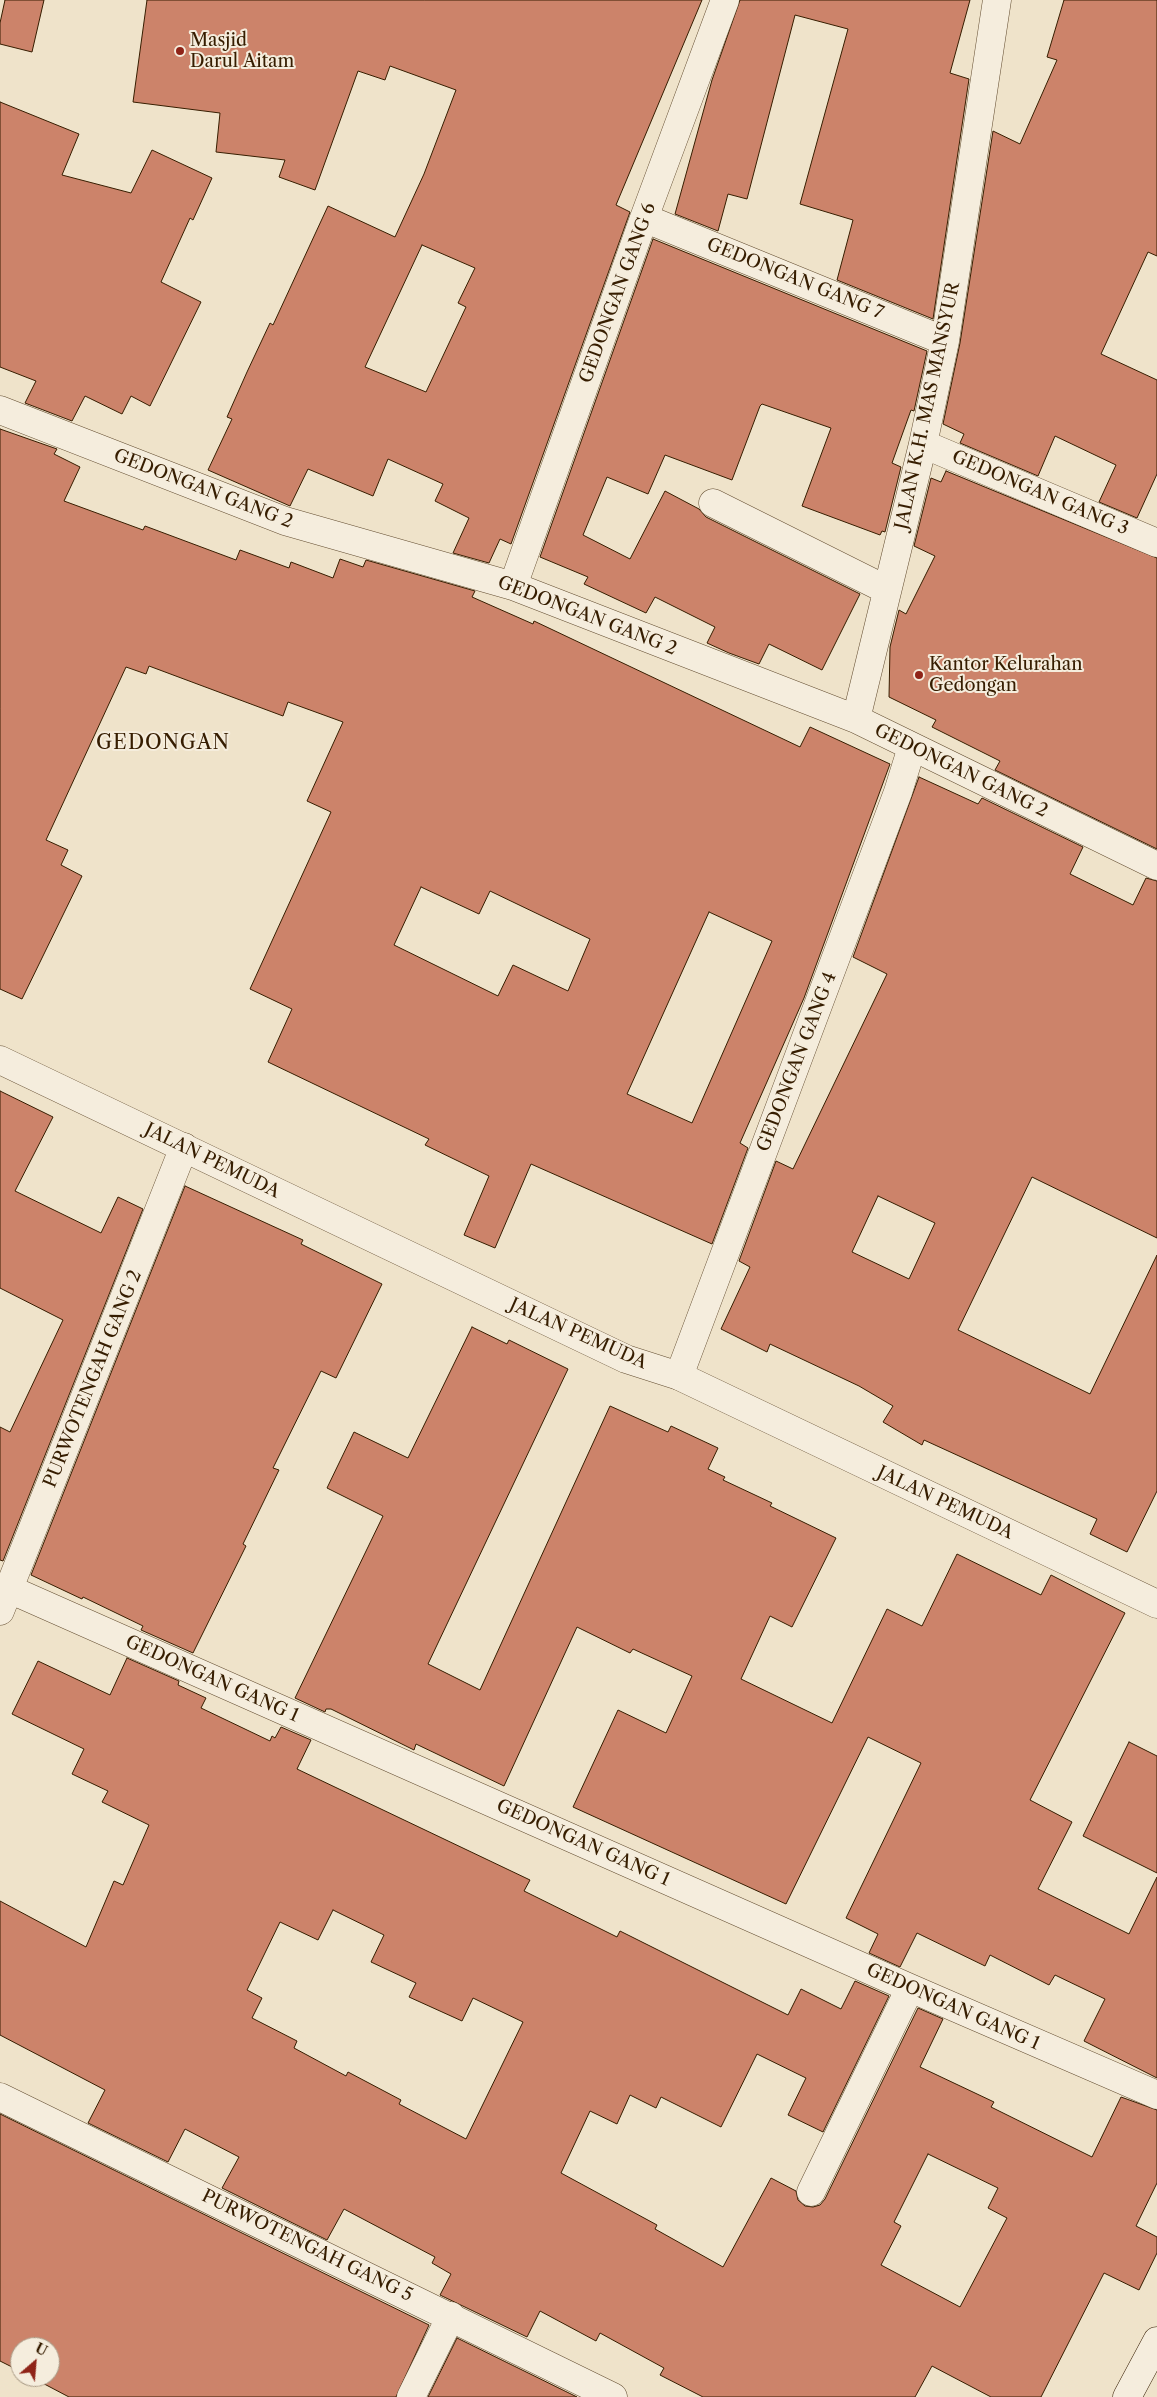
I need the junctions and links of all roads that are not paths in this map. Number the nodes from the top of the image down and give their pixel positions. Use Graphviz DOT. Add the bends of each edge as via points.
graph roads {
  1 [pos="725,0"];
  2 [pos="997,0"];
  3 [pos="644,218"];
  4 [pos="945,341"];
  5 [pos="0,410"];
  6 [pos="923,444"];
  7 [pos="713,503"];
  8 [pos="1157,543"];
  9 [pos="513,586"];
  10 [pos="887,590"];
  11 [pos="856,719"];
  12 [pos="912,748"];
  13 [pos="1157,866"];
  14 [pos="0,1060"];
  15 [pos="184,1147"];
  16 [pos="679,1376"];
  17 [pos="5,1600"];
  18 [pos="1157,1604"];
  19 [pos="910,1988"];
  20 [pos="1157,2095"];
  21 [pos="0,2097"];
  22 [pos="811,2192"];
  23 [pos="451,2316"];
  24 [pos="1157,2341"];
  25 [pos="412,2397"];
  26 [pos="613,2397"];
  27 [pos="1127,2397"];
  1 -- 3 [label="street, GEDONGAN GANG 6"];
  2 -- 4 [label="street, JALAN K.H. MAS MANSYUR"];
  3 -- 4 [label="street, GEDONGAN GANG 7"];
  3 -- 9 [label="street, GEDONGAN GANG 6"];
  4 -- 6 [label="street, JALAN K.H. MAS MANSYUR"];
  5 -- 9 [label="street, GEDONGAN GANG 2" via="285,521"];
  6 -- 8 [label="street, GEDONGAN GANG 3"];
  6 -- 10 [label="street, JALAN K.H. MAS MANSYUR"];
  7 -- 10 [label="street"];
  9 -- 11 [label="street, GEDONGAN GANG 2"];
  10 -- 11 [label="street, JALAN K.H. MAS MANSYUR"];
  11 -- 12 [label="street, GEDONGAN GANG 2"];
  12 -- 13 [label="street, GEDONGAN GANG 2"];
  12 -- 16 [label="street, GEDONGAN GANG 4"];
  14 -- 15 [label="street, JALAN PEMUDA"];
  15 -- 16 [label="street, JALAN PEMUDA" via="626,1359"];
  15 -- 17 [label="street, PURWOTENGAH GANG 2"];
  16 -- 18 [label="street, JALAN PEMUDA"];
  17 -- 19 [label="street, GEDONGAN GANG 1"];
  19 -- 20 [label="street, GEDONGAN GANG 1"];
  19 -- 22 [label="street"];
  21 -- 23 [label="street, PURWOTENGAH GANG 5"];
  23 -- 25 [label="street"];
  23 -- 26 [label="street, PURWOTENGAH GANG 5"];
  24 -- 27 [label="street"];
}
